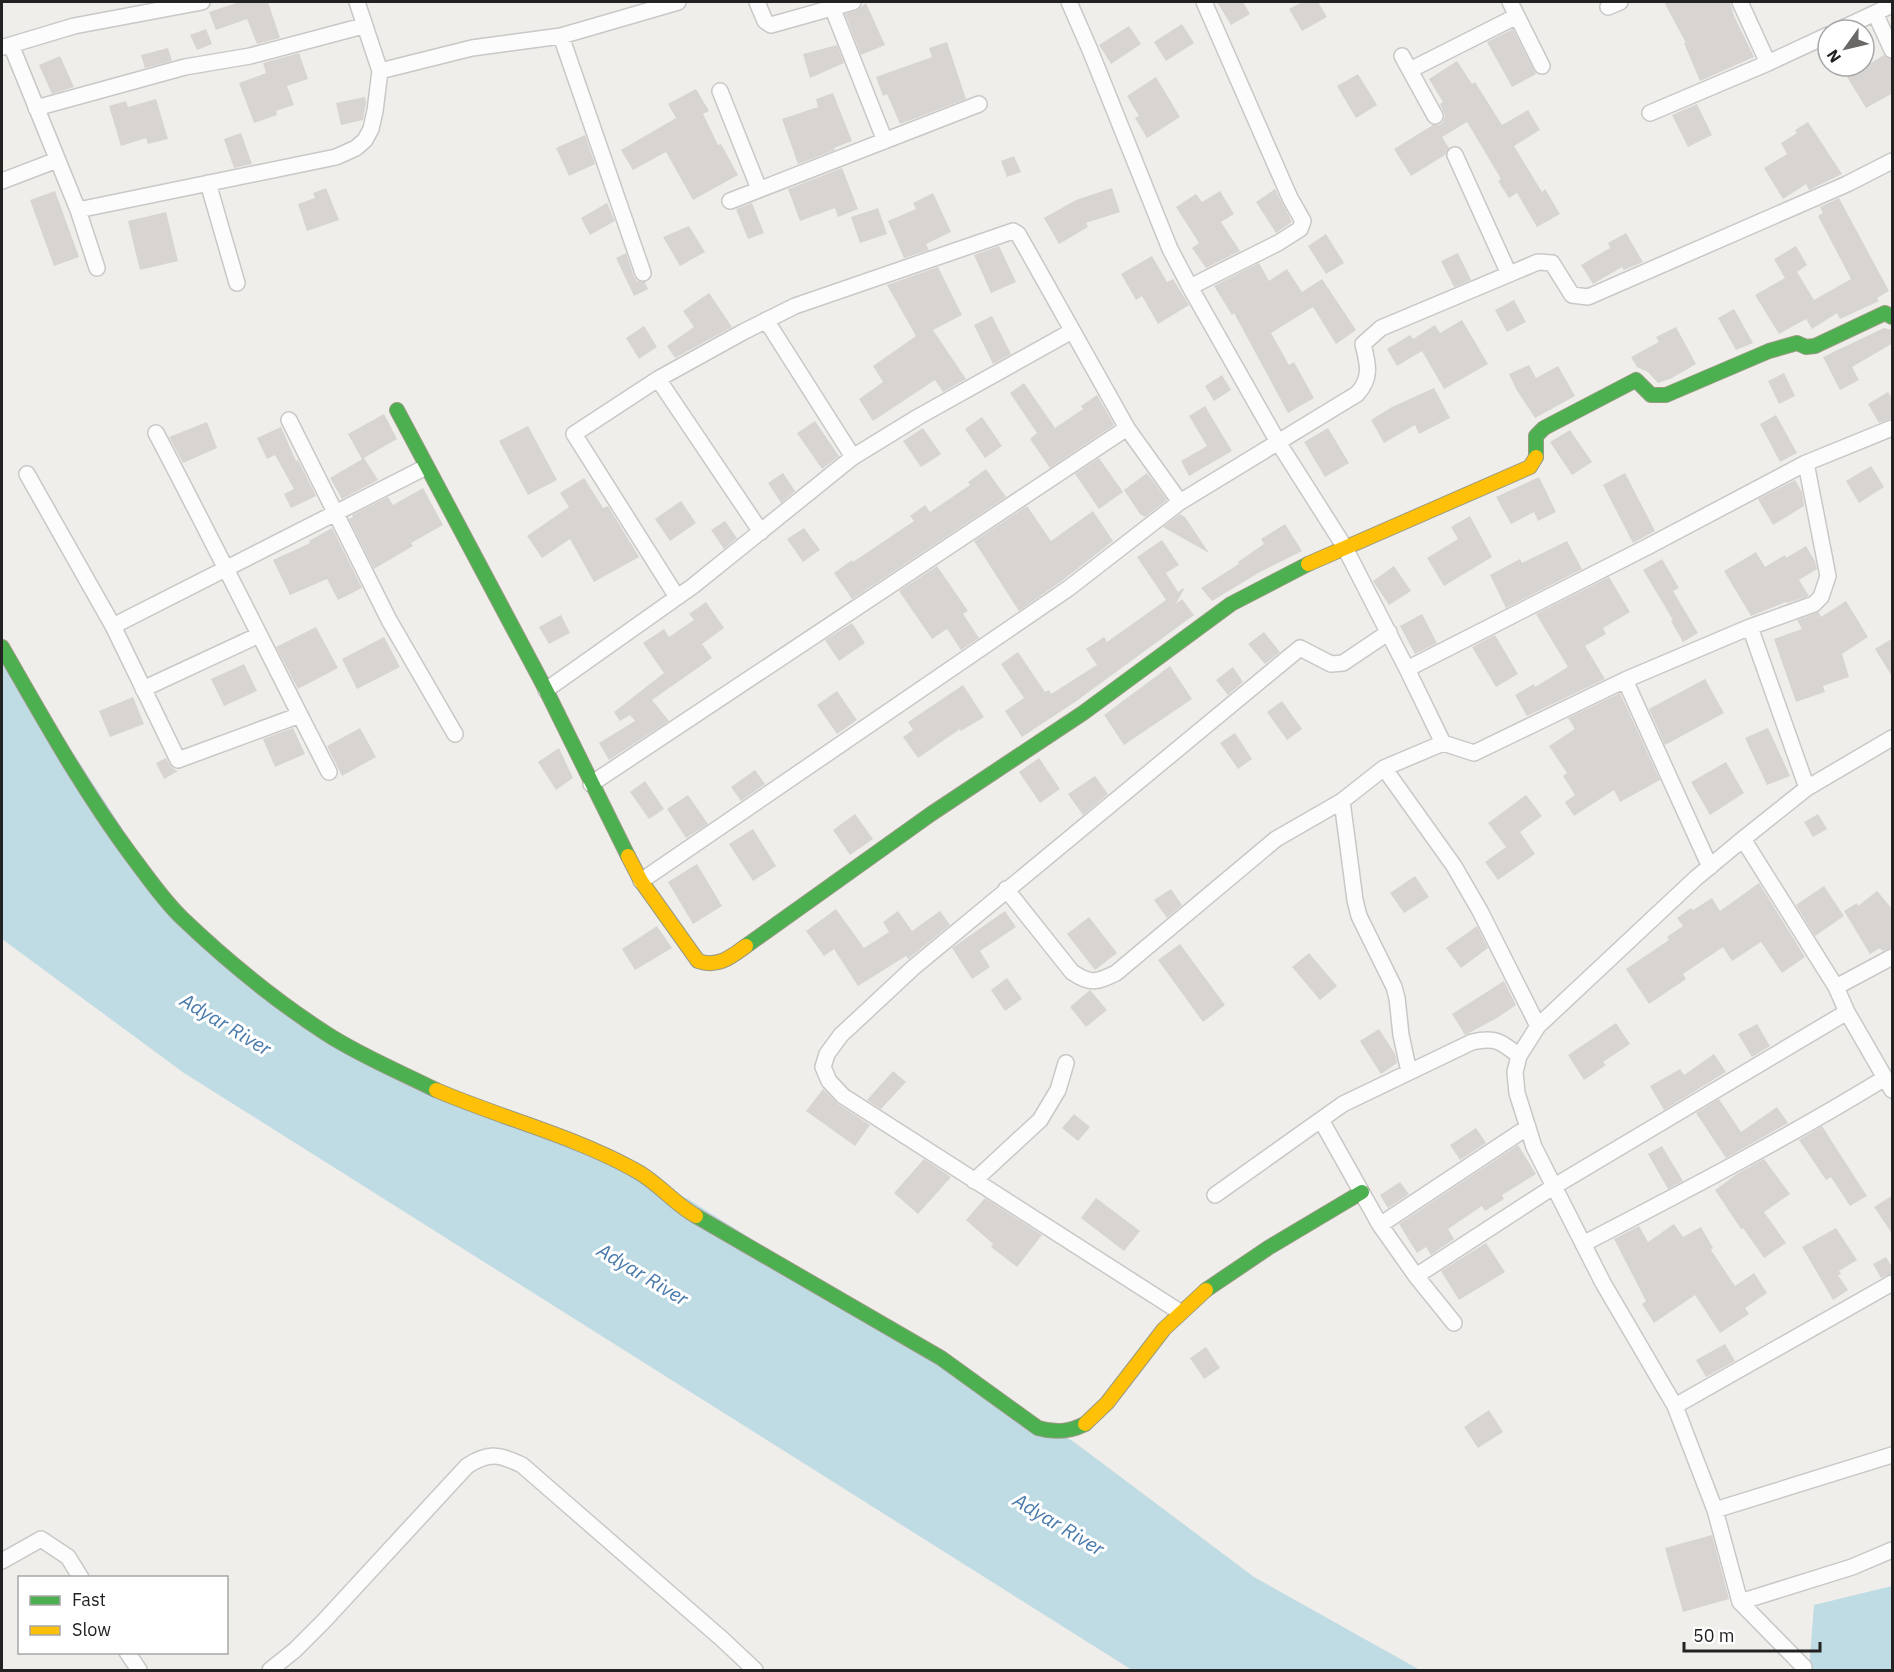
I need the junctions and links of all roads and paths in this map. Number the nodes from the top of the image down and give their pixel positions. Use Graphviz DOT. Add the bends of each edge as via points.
graph roads {
  1 [pos="202,2"];
  2 [pos="357,2"];
  3 [pos="678,2"];
  4 [pos="757,2"];
  5 [pos="853,2"];
  6 [pos="1069,2"];
  7 [pos="1203,2"];
  8 [pos="1510,2"];
  9 [pos="1740,2"];
  10 [pos="1893,5"];
  11 [pos="832,8"];
  12 [pos="1875,13"];
  13 [pos="1517,16"];
  14 [pos="1864,18"];
  15 [pos="363,26"];
  16 [pos="561,36"];
  17 [pos="1816,41"];
  18 [pos="6,46"];
  19 [pos="1893,50"];
  20 [pos="1768,63"];
  21 [pos="1542,66"];
  22 [pos="380,71"];
  23 [pos="720,91"];
  24 [pos="979,104"];
  25 [pos="36,108"];
  26 [pos="1650,113"];
  27 [pos="1435,116"];
  28 [pos="885,141"];
  29 [pos="1455,155"];
  30 [pos="57,160"];
  31 [pos="1893,161"];
  32 [pos="2,181"];
  33 [pos="208,183"];
  34 [pos="759,189"];
  35 [pos="730,201"];
  36 [pos="78,210"];
  37 [pos="97,268"];
  38 [pos="643,273"];
  39 [pos="1509,274"];
  40 [pos="237,283"];
  41 [pos="1190,287"];
  42 [pos="1893,317"];
  43 [pos="766,320"];
  44 [pos="1072,332"];
  45 [pos="658,379"];
  46 [pos="397,410"];
  47 [pos="289,420"];
  48 [pos="1127,428"];
  49 [pos="1893,428"];
  50 [pos="156,433"];
  51 [pos="1278,442"];
  52 [pos="853,457"];
  53 [pos="1806,463"];
  54 [pos="426,467"];
  55 [pos="27,474"];
  56 [pos="1180,502"];
  57 [pos="335,513"];
  58 [pos="761,532"];
  59 [pos="1344,546"];
  60 [pos="228,569"];
  61 [pos="677,597"];
  62 [pos="113,626"];
  63 [pos="1750,627"];
  64 [pos="1389,632"];
  65 [pos="259,635"];
  66 [pos="2,647"];
  67 [pos="1407,669"];
  68 [pos="1625,680"];
  69 [pos="143,689"];
  70 [pos="546,690"];
  71 [pos="300,715"];
  72 [pos="455,734"];
  73 [pos="1893,738"];
  74 [pos="1443,743"];
  75 [pos="1384,768"];
  76 [pos="329,772"];
  77 [pos="591,784"];
  78 [pos="1807,788"];
  79 [pos="1342,801"];
  80 [pos="1743,839"];
  81 [pos="1710,867"];
  82 [pos="641,881"];
  83 [pos="1006,890"];
  84 [pos="1893,957"];
  85 [pos="1836,987"];
  86 [pos="1847,1011"];
  87 [pos="1538,1026"];
  88 [pos="1519,1056"];
  89 [pos="1066,1063"];
  90 [pos="1409,1072"];
  91 [pos="1889,1084"];
  92 [pos="1321,1120"];
  93 [pos="1528,1127"];
  94 [pos="974,1181"];
  95 [pos="1553,1186"];
  96 [pos="1362,1191"];
  97 [pos="1215,1195"];
  98 [pos="1380,1225"];
  99 [pos="1583,1244"];
  100 [pos="1416,1276"];
  101 [pos="1893,1283"];
  102 [pos="1180,1312"];
  103 [pos="1454,1323"];
  104 [pos="1675,1406"];
  105 [pos="1893,1455"];
  106 [pos="1715,1510"];
  107 [pos="1893,1550"];
  108 [pos="2,1560"];
  109 [pos="80,1576"];
  110 [pos="1740,1602"];
  111 [pos="129,1654"];
  112 [pos="1804,1667"];
  113 [pos="139,1671"];
  114 [pos="270,1671"];
  115 [pos="755,1671"];
  1 -- 18 [label="street" via="74,26"];
  2 -- 15 [label="street"];
  3 -- 16 [label="street"];
  4 -- 11 [label="street" via="765,21 771,25"];
  5 -- 11 [label="street"];
  6 -- 41 [label="street" via="1170,249"];
  7 -- 41 [label="street" via="1303,221 1300,229 1278,243"];
  8 -- 13 [label="street"];
  9 -- 20 [label="street"];
  10 -- 12 [label="street"];
  11 -- 28 [label="street"];
  12 -- 14 [label="street"];
  12 -- 19 [label="street"];
  13 -- 21 [label="street"];
  13 -- 27 [label="street" via="1406,63"];
  15 -- 22 [label="street"];
  15 -- 25 [label="street" via="250,56 185,67"];
  16 -- 22 [label="street" via="472,48"];
  16 -- 38 [label="street"];
  17 -- 20 [label="street"];
  18 -- 25 [label="street"];
  20 -- 26 [label="street"];
  22 -- 33 [label="street" via="371,129 356,148 336,157"];
  23 -- 34 [label="street"];
  24 -- 28 [label="street"];
  25 -- 30 [label="street"];
  28 -- 34 [label="street"];
  29 -- 39 [label="street"];
  30 -- 32 [label="street"];
  30 -- 36 [label="street"];
  31 -- 39 [label="street" via="1588,297 1572,295 1552,263 1538,262"];
  33 -- 36 [label="street"];
  33 -- 40 [label="street"];
  34 -- 35 [label="street"];
  36 -- 37 [label="street"];
  39 -- 51 [label="street" via="1381,328 1363,344 1369,369 1365,386"];
  41 -- 51 [label="street"];
  42 -- 59 [label="street" via="1885,313 1815,346 1797,343 1769,351 1666,395 1654,397 1640,381 1632,382 1539,432 1536,460 1530,467"];
  43 -- 44 [label="street" via="795,306 1013,231"];
  43 -- 45 [label="street"];
  43 -- 52 [label="street"];
  44 -- 48 [label="street"];
  44 -- 52 [label="street"];
  45 -- 58 [label="street"];
  45 -- 61 [label="street" via="574,434"];
  46 -- 54 [label="street"];
  47 -- 57 [label="street"];
  48 -- 56 [label="street"];
  48 -- 77 [label="street"];
  49 -- 53 [label="street"];
  50 -- 60 [label="street"];
  51 -- 56 [label="street"];
  51 -- 59 [label="street"];
  52 -- 58 [label="street"];
  53 -- 63 [label="street" via="1828,576 1821,597 1814,604"];
  53 -- 67 [label="street"];
  54 -- 57 [label="street"];
  54 -- 70 [label="street"];
  55 -- 62 [label="street"];
  56 -- 82 [label="street" via="1069,588"];
  57 -- 60 [label="street"];
  57 -- 72 [label="street" via="388,620"];
  58 -- 61 [label="street"];
  59 -- 64 [label="street"];
  59 -- 82 [label="street" via="1231,604 1083,714 931,814 717,964 698,961"];
  60 -- 62 [label="street"];
  60 -- 65 [label="street"];
  61 -- 70 [label="street"];
  62 -- 69 [label="street"];
  63 -- 68 [label="street"];
  63 -- 78 [label="street"];
  64 -- 67 [label="street"];
  64 -- 83 [label="street" via="1343,663 1331,664 1300,648"];
  65 -- 69 [label="street"];
  65 -- 71 [label="street"];
  66 -- 102 [label="street" via="101,814 181,917 263,989 328,1035 439,1091 632,1168 691,1213 940,1358 1038,1428 1065,1431 1088,1422"];
  67 -- 74 [label="street"];
  68 -- 74 [label="street" via="1474,753"];
  68 -- 81 [label="street"];
  69 -- 71 [label="street" via="178,760"];
  70 -- 77 [label="street"];
  71 -- 76 [label="street"];
  73 -- 78 [label="street"];
  74 -- 75 [label="street"];
  75 -- 79 [label="street"];
  75 -- 87 [label="street" via="1454,866"];
  77 -- 82 [label="street"];
  78 -- 80 [label="street"];
  79 -- 83 [label="street" via="1276,839 1116,973 1098,982 1084,981 1072,972"];
  79 -- 90 [label="street" via="1357,908 1394,987"];
  80 -- 81 [label="street"];
  80 -- 85 [label="street"];
  81 -- 87 [label="street"];
  83 -- 94 [label="street" via="841,1035 823,1067 829,1081 843,1096"];
  84 -- 85 [label="street"];
  85 -- 86 [label="street"];
  86 -- 91 [label="street"];
  86 -- 95 [label="street"];
  87 -- 88 [label="street"];
  88 -- 90 [label="street" via="1502,1042 1488,1039 1472,1042"];
  88 -- 93 [label="street" via="1515,1072 1517,1093"];
  89 -- 94 [label="street" via="1058,1090 1040,1120"];
  90 -- 92 [label="street" via="1344,1104"];
  91 -- 99 [label="street" via="1827,1113"];
  92 -- 96 [label="street"];
  92 -- 97 [label="street"];
  93 -- 95 [label="street"];
  93 -- 98 [label="street"];
  94 -- 102 [label="street"];
  95 -- 99 [label="street"];
  95 -- 100 [label="street"];
  96 -- 98 [label="street"];
  96 -- 102 [label="street" via="1243,1265"];
  98 -- 100 [label="street"];
  99 -- 104 [label="street"];
  100 -- 103 [label="street"];
  101 -- 104 [label="street"];
  104 -- 106 [label="street"];
  105 -- 106 [label="street"];
  106 -- 110 [label="street"];
  107 -- 110 [label="street"];
  108 -- 109 [label="street" via="41,1539 68,1557"];
  110 -- 112 [label="street"];
  111 -- 113 [label="street"];
  114 -- 115 [label="street" via="323,1622 466,1466 481,1457 502,1456 522,1466"];
}
